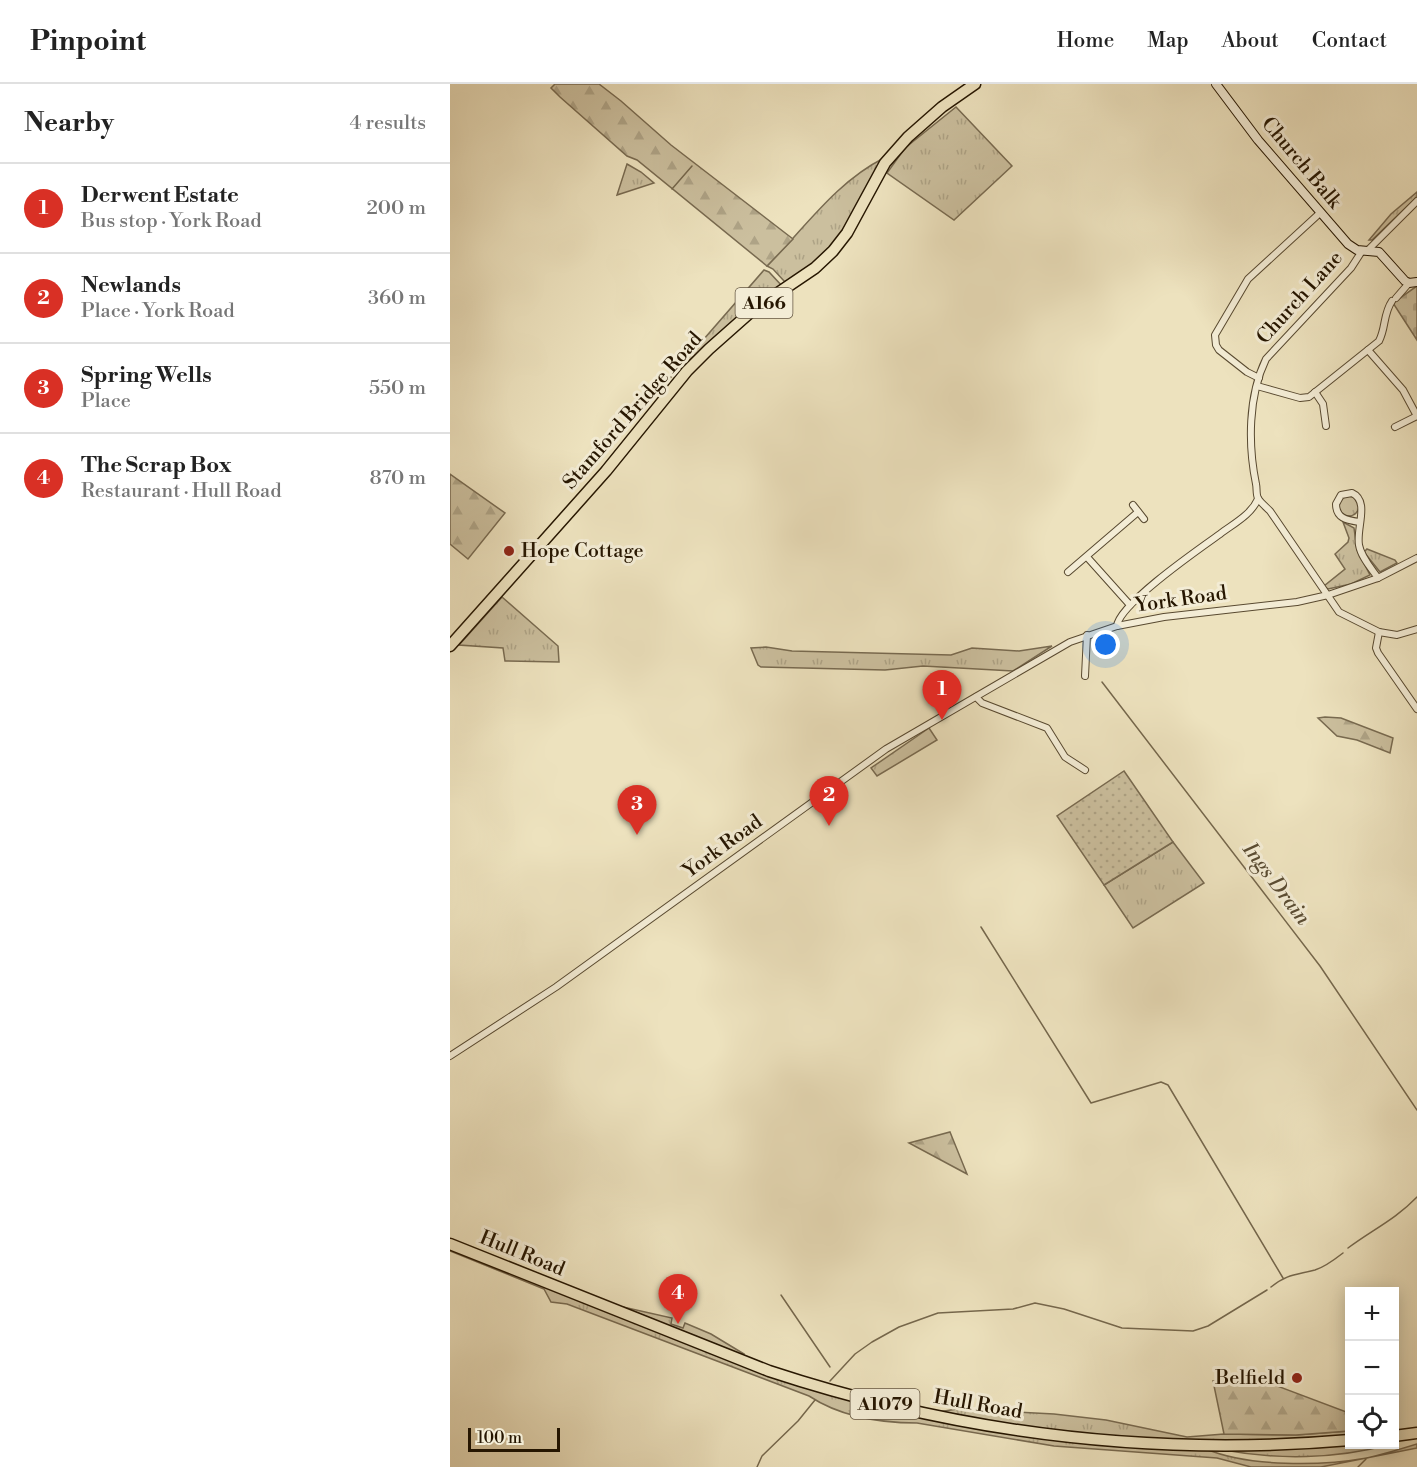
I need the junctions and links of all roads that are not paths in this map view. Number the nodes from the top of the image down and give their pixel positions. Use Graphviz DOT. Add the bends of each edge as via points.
graph roads {
  1 [pos="975,84"];
  2 [pos="1216,84"];
  3 [pos="1417,201"];
  4 [pos="1321,212"];
  5 [pos="1365,251"];
  6 [pos="1413,282"];
  7 [pos="1368,350"];
  8 [pos="1258,382"];
  9 [pos="1315,392"];
  10 [pos="1417,416"];
  11 [pos="1326,426"];
  12 [pos="1395,427"];
  13 [pos="1258,499"];
  14 [pos="1133,505"];
  15 [pos="1138,512"];
  16 [pos="1144,519"];
  17 [pos="1359,522"];
  18 [pos="1087,557"];
  19 [pos="1417,558"];
  20 [pos="1068,572"];
  21 [pos="1378,578"];
  22 [pos="1328,595"];
  23 [pos="1130,605"];
  24 [pos="1117,627"];
  25 [pos="1417,629"];
  26 [pos="1379,632"];
  27 [pos="1087,635"];
  28 [pos="450,646"];
  29 [pos="1086,675"];
  30 [pos="976,697"];
  31 [pos="1417,709"];
  32 [pos="1084,770"];
  33 [pos="450,1056"];
  34 [pos="450,1244"];
  35 [pos="1417,1433"];
  36 [pos="1399,1435"];
  37 [pos="1345,1440"];
  1 -- 28 [label="highway, Stamford Bridge Road / A166" via="929,118 885,163 847,233 815,268 753,310 687,371 606,471"];
  2 -- 4 [label="street, Church Balk" via="1258,140"];
  3 -- 5 [label="street, Church Lane"];
  4 -- 5 [label="street, Church Balk" via="1348,244"];
  4 -- 8 [label="street" via="1251,276 1215,335 1219,350"];
  5 -- 6 [label="street, Church Balk" via="1379,252 1405,281"];
  5 -- 8 [label="street, Church Lane" via="1270,353"];
  6 -- 7 [label="street" via="1387,309 1382,336"];
  7 -- 9 [label="street"];
  7 -- 10 [label="street" via="1403,390"];
  8 -- 9 [label="street" via="1300,398"];
  8 -- 13 [label="street, Church Lane" via="1251,436"];
  9 -- 11 [label="street" via="1323,404"];
  10 -- 12 [label="street"];
  13 -- 22 [label="street"];
  13 -- 23 [label="street" via="1241,518"];
  14 -- 15 [label="street"];
  15 -- 16 [label="street"];
  15 -- 18 [label="street"];
  17 -- 17 [label="street" via="1360,499 1352,493 1341,495 1336,504 1338,514"];
  17 -- 21 [label="street" via="1360,549"];
  18 -- 20 [label="street"];
  18 -- 23 [label="street"];
  19 -- 21 [label="street, York Road"];
  21 -- 22 [label="street, York Road"];
  22 -- 24 [label="street, York Road"];
  22 -- 26 [label="street" via="1339,612"];
  23 -- 24 [label="street" via="1118,619"];
  24 -- 27 [label="street, York Road"];
  25 -- 26 [label="street" via="1397,635"];
  26 -- 31 [label="street" via="1378,653"];
  27 -- 29 [label="street"];
  27 -- 30 [label="street, York Road"];
  30 -- 32 [label="street" via="981,703 1047,728 1065,757"];
  30 -- 33 [label="street, York Road" via="886,749 556,987"];
  34 -- 37 [label="highway, Hull Road / A1079" via="769,1371 930,1415 1120,1443 1254,1446"];
  35 -- 36 [label="highway"];
}
